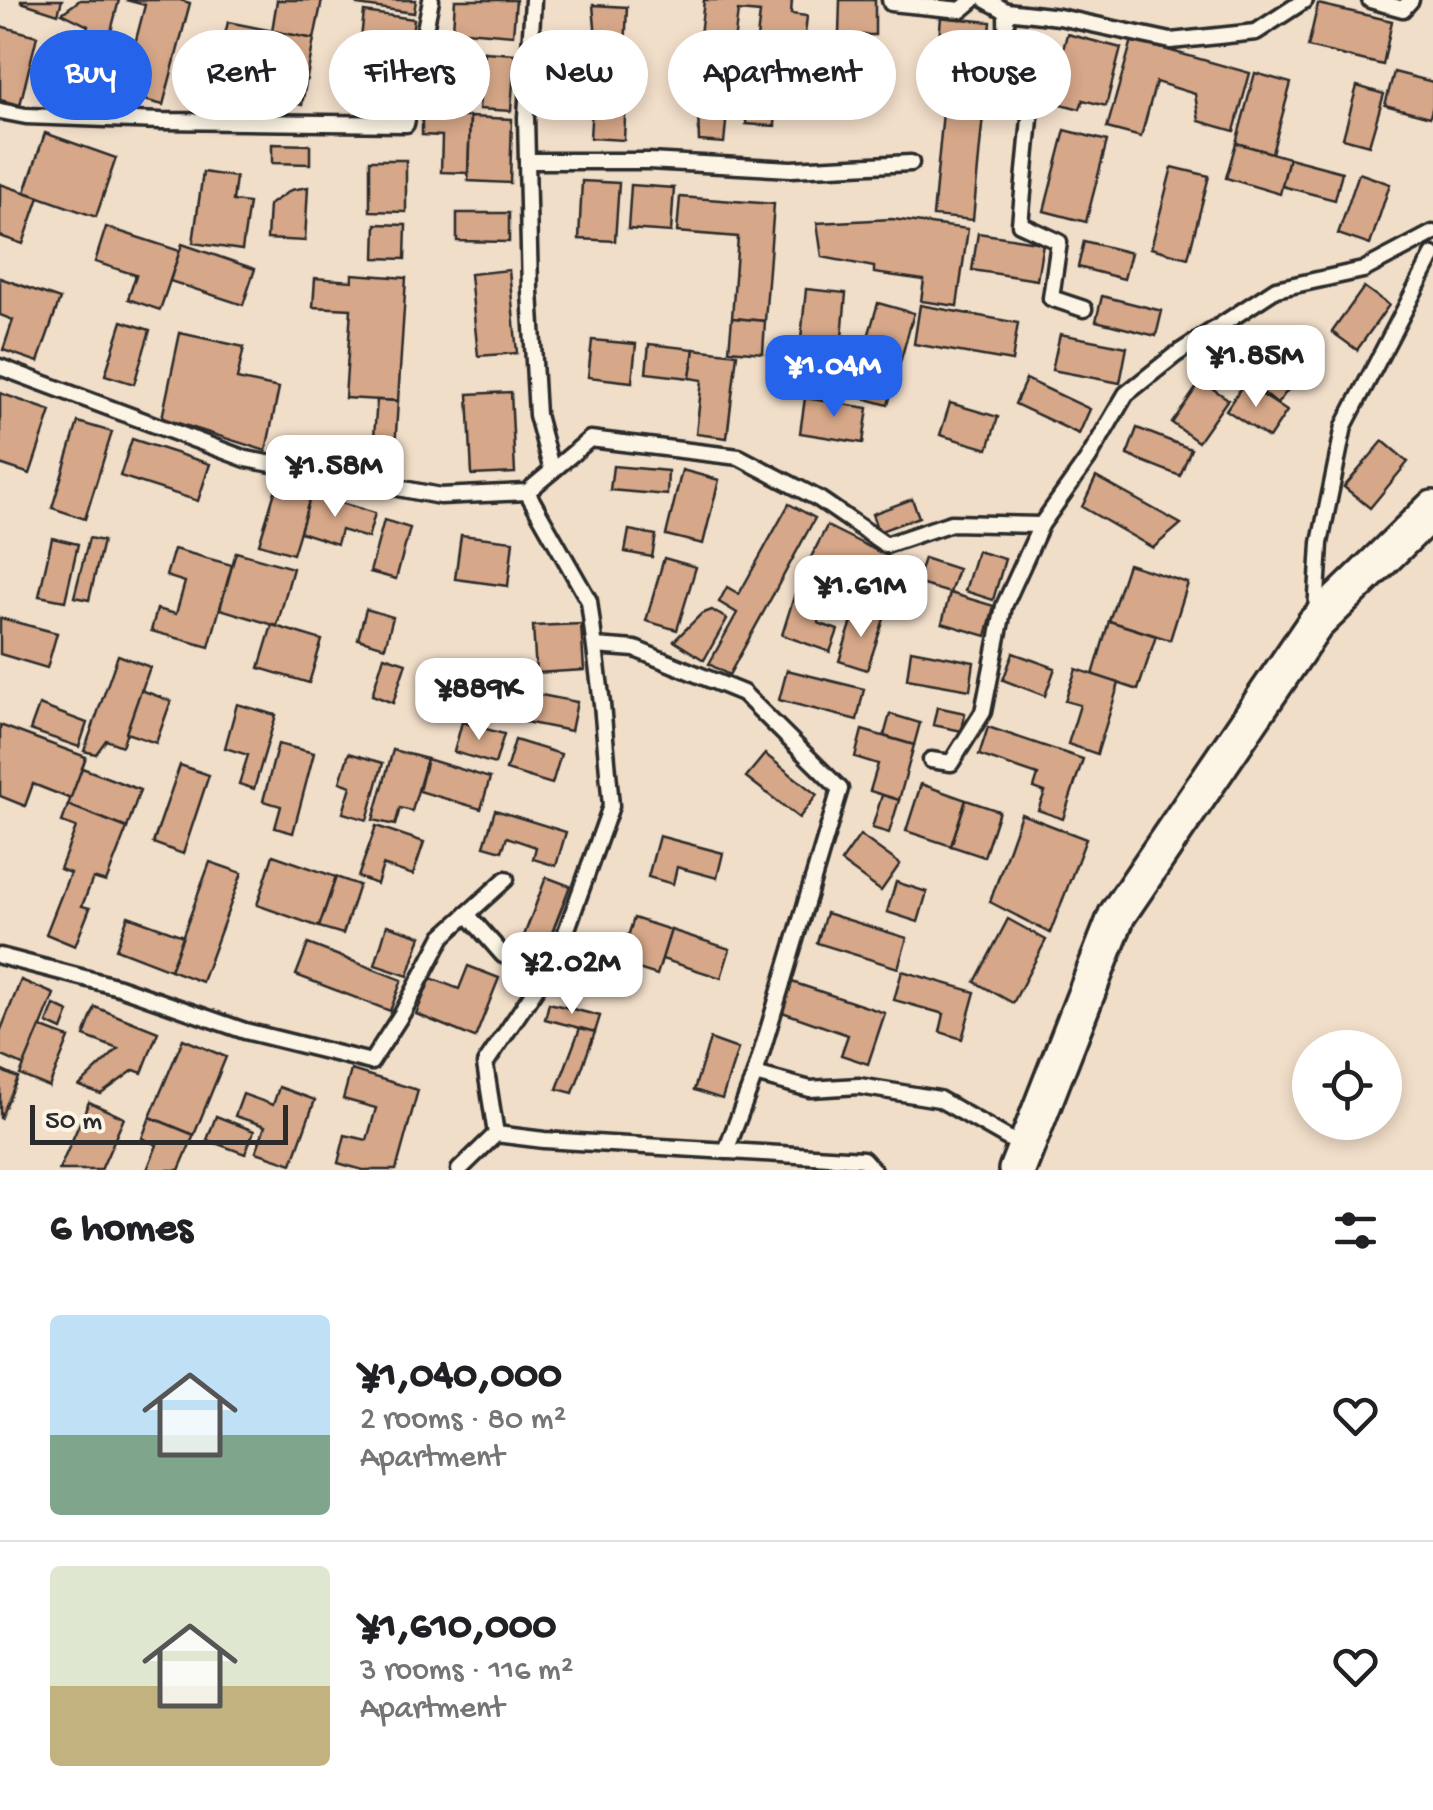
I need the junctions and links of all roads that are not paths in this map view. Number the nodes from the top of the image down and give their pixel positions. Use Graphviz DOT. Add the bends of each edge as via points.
graph roads {
  1 [pos="431,0"];
  2 [pos="534,0"];
  3 [pos="890,0"];
  4 [pos="973,0"];
  5 [pos="986,0"];
  6 [pos="1305,0"];
  7 [pos="1370,0"];
  8 [pos="1411,0"];
  9 [pos="1006,10"];
  10 [pos="0,111"];
  11 [pos="526,162"];
  12 [pos="911,163"];
  13 [pos="1433,233"];
  14 [pos="1433,256"];
  15 [pos="1084,309"];
  16 [pos="0,367"];
  17 [pos="552,471"];
  18 [pos="527,492"];
  19 [pos="1433,509"];
  20 [pos="1040,525"];
  21 [pos="1315,624"];
  22 [pos="595,646"];
  23 [pos="931,760"];
  24 [pos="506,880"];
  25 [pos="467,914"];
  26 [pos="0,956"];
  27 [pos="549,970"];
  28 [pos="755,1074"];
  29 [pos="496,1134"];
  30 [pos="726,1151"];
  31 [pos="1021,1159"];
  32 [pos="459,1170"];
  33 [pos="874,1170"];
  1 -- 10 [label="lane" via="406,124"];
  2 -- 11 [label="lane"];
  3 -- 4 [label="lane" via="961,10"];
  5 -- 9 [label="lane"];
  6 -- 9 [label="lane" via="1256,32 1171,41"];
  7 -- 8 [label="lane" via="1403,10"];
  9 -- 15 [label="lane" via="1007,93 1031,108 1020,224 1059,242 1051,298"];
  11 -- 12 [label="lane" via="791,169"];
  11 -- 17 [label="lane" via="537,415"];
  13 -- 20 [label="lane" via="1363,270 1276,289 1175,355 1126,394"];
  14 -- 21 [label="lane" via="1344,426 1320,543"];
  16 -- 18 [label="lane" via="246,459 440,496"];
  17 -- 18 [label="lane"];
  17 -- 20 [label="lane" via="590,439 740,457 886,544 951,523"];
  18 -- 22 [label="lane" via="589,602"];
  19 -- 21 [label="street"];
  20 -- 23 [label="lane" via="1004,606 982,712 951,762"];
  21 -- 31 [label="street" via="1117,915"];
  22 -- 27 [label="lane" via="611,806"];
  22 -- 28 [label="lane" via="635,649 743,693 840,788"];
  24 -- 25 [label="lane"];
  25 -- 26 [label="lane" via="442,936 371,1062"];
  25 -- 27 [label="lane" via="504,955"];
  27 -- 29 [label="lane" via="485,1064"];
  28 -- 30 [label="lane"];
  28 -- 31 [label="lane" via="810,1089 859,1086 939,1099"];
  29 -- 30 [label="lane"];
  29 -- 32 [label="lane"];
  30 -- 33 [label="lane" via="864,1159"];
}
